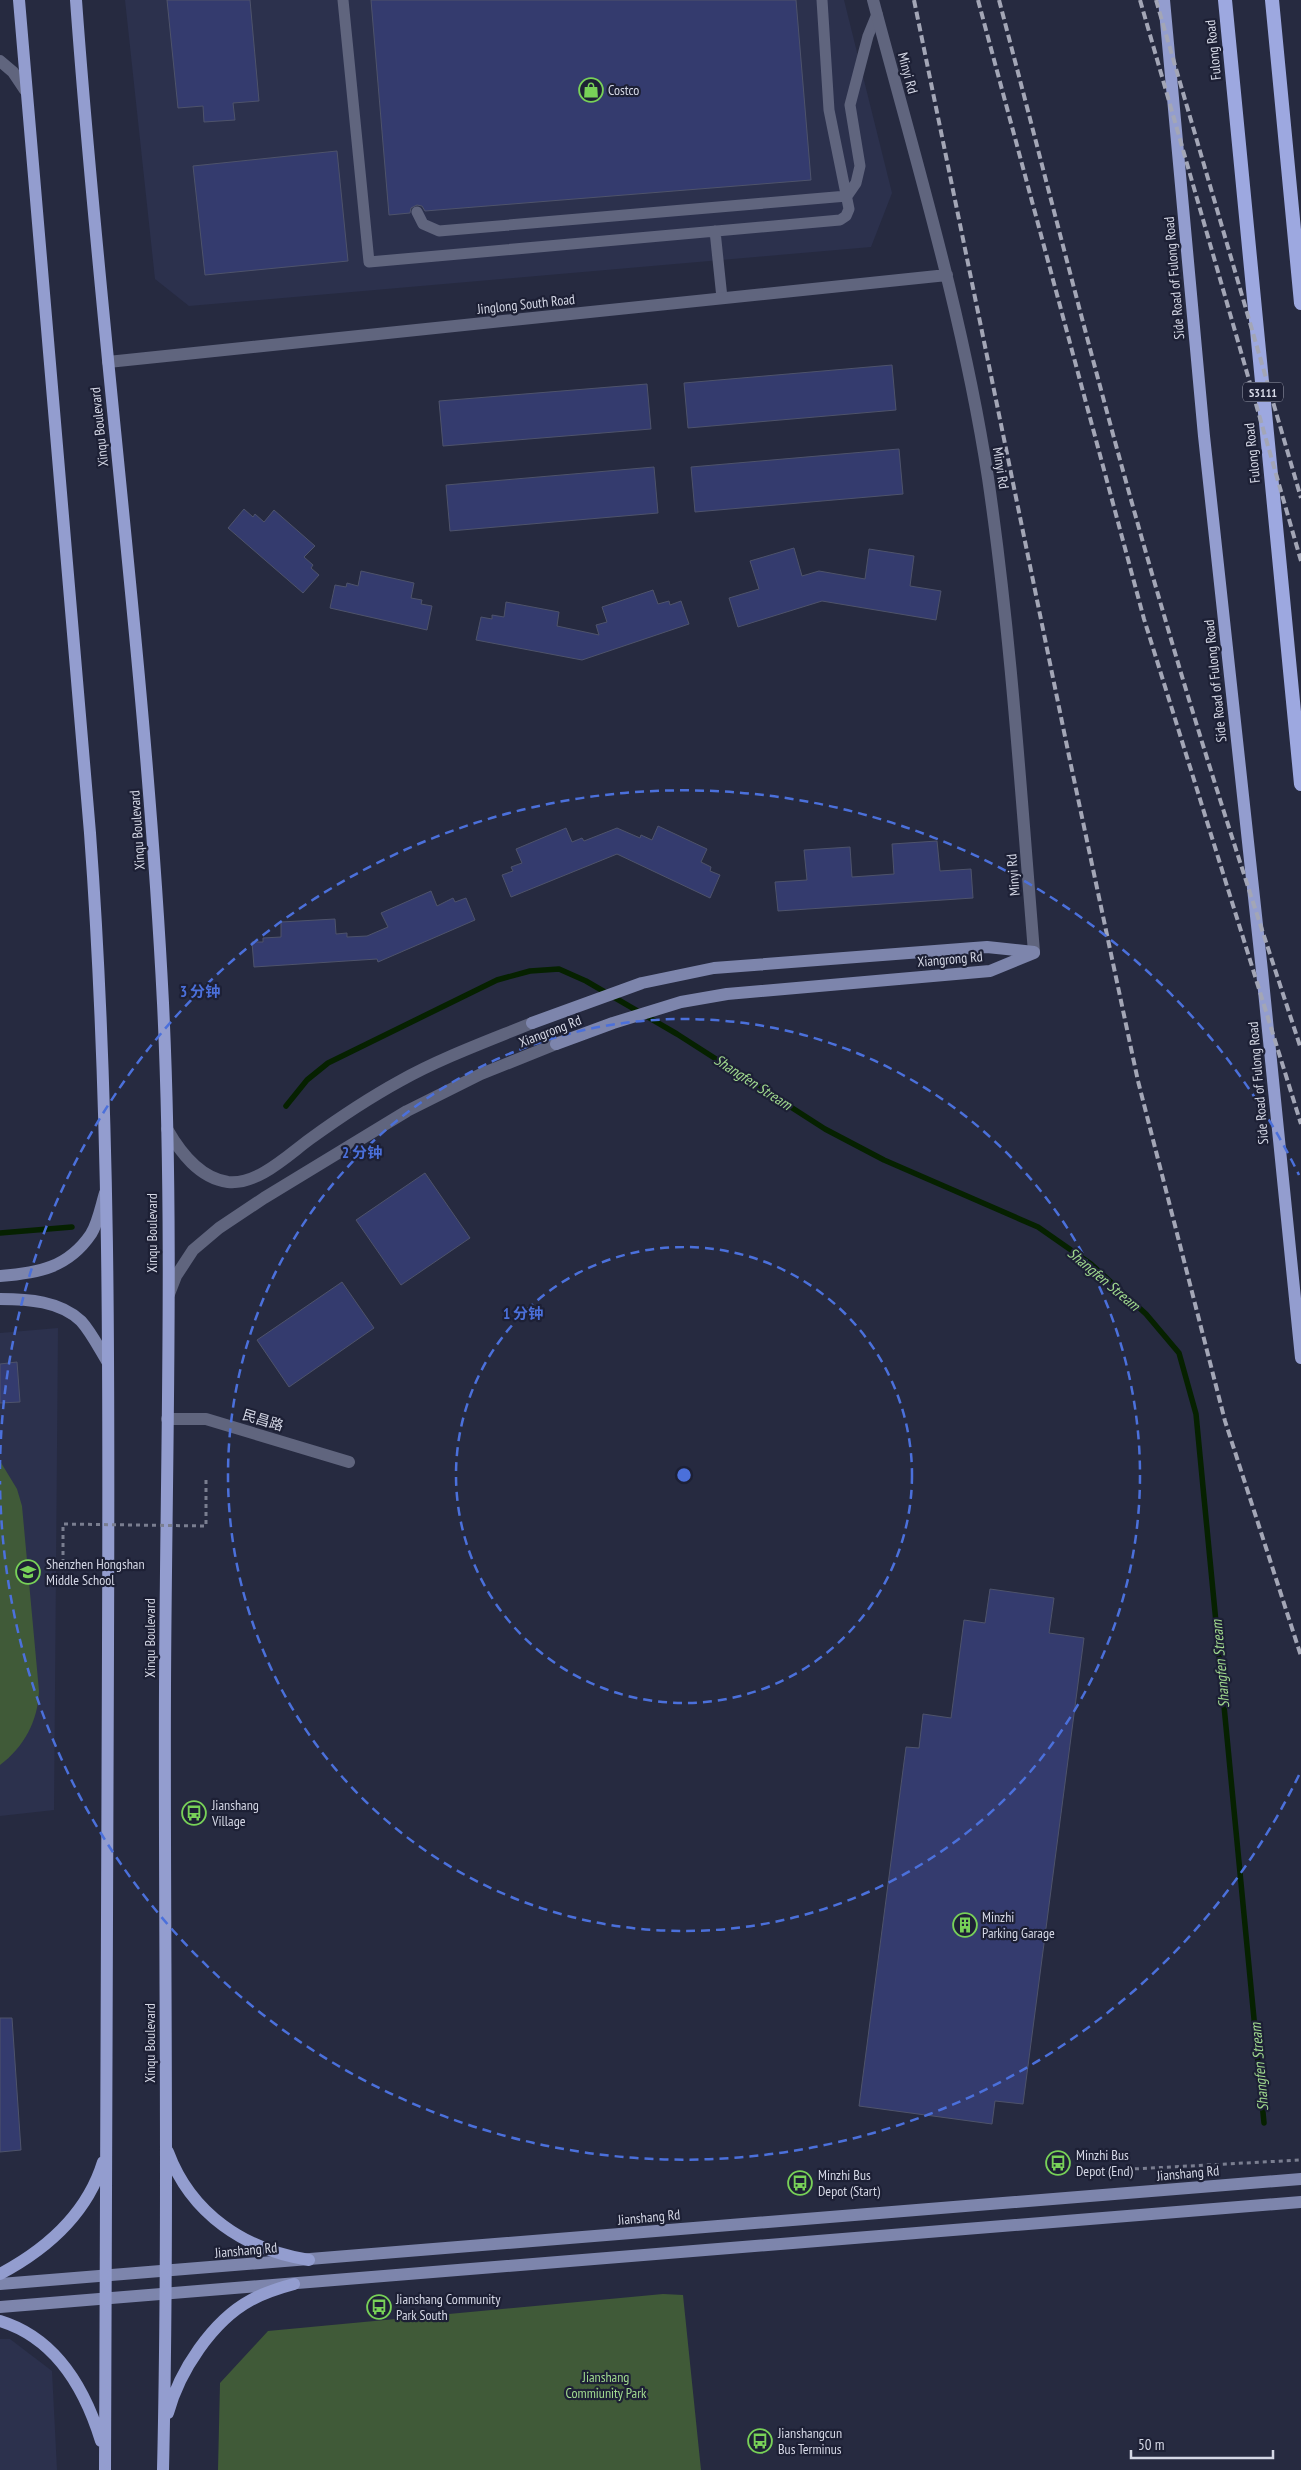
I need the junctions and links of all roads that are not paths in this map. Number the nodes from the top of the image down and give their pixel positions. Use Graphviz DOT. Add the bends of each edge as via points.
graph roads {
  1 [pos="19,0"];
  2 [pos="76,0"];
  3 [pos="342,0"];
  4 [pos="822,0"];
  5 [pos="873,0"];
  6 [pos="1164,0"];
  7 [pos="1225,0"];
  8 [pos="1272,0"];
  9 [pos="877,14"];
  10 [pos="0,61"];
  11 [pos="26,90"];
  12 [pos="847,196"];
  13 [pos="417,212"];
  14 [pos="715,231"];
  15 [pos="1301,231"];
  16 [pos="1296,250"];
  17 [pos="947,275"];
  18 [pos="722,298"];
  19 [pos="1301,303"];
  20 [pos="108,362"];
  21 [pos="1301,784"];
  22 [pos="1034,952"];
  23 [pos="532,1023"];
  24 [pos="556,1044"];
  25 [pos="167,1129"];
  26 [pos="106,1194"];
  27 [pos="0,1276"];
  28 [pos="168,1298"];
  29 [pos="0,1299"];
  30 [pos="1301,1358"];
  31 [pos="107,1361"];
  32 [pos="167,1419"];
  33 [pos="349,1462"];
  34 [pos="165,2146"];
  35 [pos="106,2150"];
  36 [pos="1301,2179"];
  37 [pos="1301,2202"];
  38 [pos="309,2260"];
  39 [pos="166,2272"];
  40 [pos="0,2274"];
  41 [pos="106,2276"];
  42 [pos="0,2284"];
  43 [pos="294,2284"];
  44 [pos="166,2295"];
  45 [pos="106,2299"];
  46 [pos="0,2307"];
  47 [pos="0,2321"];
  48 [pos="164,2436"];
  49 [pos="105,2456"];
  50 [pos="105,2470"];
  51 [pos="163,2470"];
  1 -- 11 [label="main road"];
  2 -- 20 [label="main road, Xinqu Boulevard"];
  3 -- 14 [label="lane" via="369,262"];
  4 -- 12 [label="lane" via="830,110"];
  5 -- 9 [label="street, Minyi Rd"];
  6 -- 30 [label="main road, Side Road of Fulong Road" via="1203,426"];
  7 -- 21 [label="highway, Fulong Road / S3111"];
  8 -- 16 [label="highway"];
  9 -- 12 [label="lane" via="850,105 860,166 856,183"];
  9 -- 17 [label="street, Minyi Rd"];
  10 -- 11 [label="street"];
  11 -- 26 [label="main road" via="91,843"];
  12 -- 13 [label="lane" via="440,231 423,224"];
  12 -- 14 [label="lane" via="848,210 840,220"];
  14 -- 18 [label="lane"];
  15 -- 16 [label="highway"];
  16 -- 19 [label="highway"];
  17 -- 18 [label="street, Jinglong South Road"];
  17 -- 22 [label="street, Minyi Rd" via="988,477 1006,625"];
  18 -- 20 [label="street, Jinglong South Road"];
  20 -- 25 [label="main road, Xinqu Boulevard" via="154,848"];
  22 -- 23 [label="main road, Xiangrong Rd" via="987,947 714,968 642,983"];
  22 -- 24 [label="main road, Xiangrong Rd" via="990,971 759,990 681,1002"];
  23 -- 25 [label="street, Xiangrong Rd" via="400,1080 343,1115 266,1171 247,1180 228,1182 208,1175 178,1150"];
  24 -- 28 [label="street, Xiangrong Rd" via="481,1074 407,1111 264,1198 193,1250 176,1276"];
  25 -- 28 [label="main road, Xinqu Boulevard"];
  26 -- 27 [label="main road" via="92,1232 78,1250 60,1264 39,1271"];
  26 -- 31 [label="main road"];
  28 -- 32 [label="main road, Xinqu Boulevard"];
  29 -- 31 [label="main road" via="40,1301 61,1308 81,1322"];
  31 -- 35 [label="main road"];
  32 -- 33 [label="street, 民昌路" via="206,1419"];
  32 -- 34 [label="main road, Xinqu Boulevard"];
  34 -- 38 [label="main road" via="190,2194 218,2222 263,2249"];
  34 -- 39 [label="main road, Xinqu Boulevard"];
  35 -- 40 [label="main road" via="89,2194 66,2226 49,2244"];
  35 -- 41 [label="main road"];
  36 -- 38 [label="main road, Jianshang Rd"];
  37 -- 43 [label="main road"];
  38 -- 39 [label="main road, Jianshang Rd"];
  39 -- 41 [label="main road, Jianshang Rd"];
  39 -- 44 [label="main road, Xinqu Boulevard"];
  41 -- 42 [label="main road, Jianshang Rd"];
  41 -- 45 [label="main road"];
  43 -- 44 [label="main road"];
  43 -- 48 [label="main road" via="249,2301 227,2318 205,2343 176,2390"];
  44 -- 45 [label="main road"];
  44 -- 48 [label="main road, Xinqu Boulevard"];
  45 -- 46 [label="main road"];
  45 -- 49 [label="main road"];
  47 -- 49 [label="main road" via="25,2330 38,2339 71,2374 96,2423"];
  48 -- 51 [label="main road, Xinqu Boulevard"];
  49 -- 50 [label="main road"];
}
